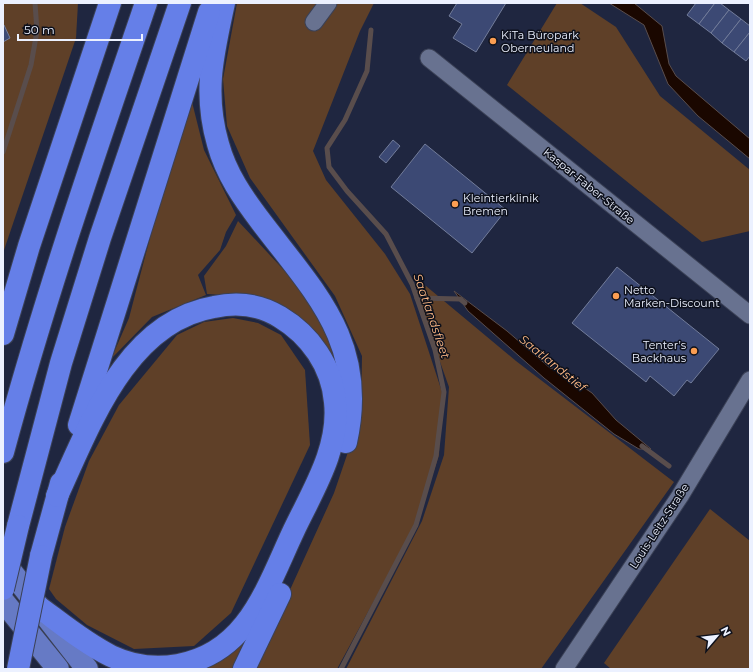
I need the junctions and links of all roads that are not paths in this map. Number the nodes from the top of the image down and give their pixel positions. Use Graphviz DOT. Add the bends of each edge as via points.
graph roads {
  1 [pos="97,3"];
  2 [pos="110,3"];
  3 [pos="146,3"];
  4 [pos="180,3"];
  5 [pos="212,3"];
  6 [pos="224,3"];
  7 [pos="328,3"];
  8 [pos="314,22"];
  9 [pos="94,51"];
  10 [pos="429,58"];
  11 [pos="750,315"];
  12 [pos="3,334"];
  13 [pos="750,380"];
  14 [pos="3,452"];
  15 [pos="56,496"];
  16 [pos="3,561"];
  17 [pos="3,589"];
  18 [pos="3,601"];
  19 [pos="39,607"];
  20 [pos="18,669"];
  21 [pos="58,669"];
  22 [pos="87,669"];
  23 [pos="244,669"];
  24 [pos="564,669"];
  1 -- 9 [label="highway"];
  2 -- 9 [label="highway"];
  3 -- 14 [label="highway" via="69,228 23,377"];
  4 -- 17 [label="highway, bridge" via="60,363"];
  5 -- 15 [label="highway"];
  6 -- 23 [label="highway" via="211,64 210,85 213,125 224,164 243,198 323,304 346,354 352,390 350,427 343,452 321,508"];
  7 -- 8 [label="street"];
  9 -- 12 [label="highway" via="29,246"];
  10 -- 11 [label="street, Kaspar-Faber-Straße"];
  13 -- 24 [label="street, Louis-Leitz-Straße" via="680,496"];
  15 -- 19 [label="highway" via="99,408 118,376 138,350 176,320 197,311 222,305 258,307 278,316 300,332 326,368 335,400 335,433 331,449 258,606 240,632 228,643 185,664 155,667 140,665 125,662 98,648"];
  15 -- 20 [label="highway, bridge"];
  16 -- 19 [label="main road"];
  18 -- 21 [label="main road"];
  19 -- 22 [label="main road"];
}
